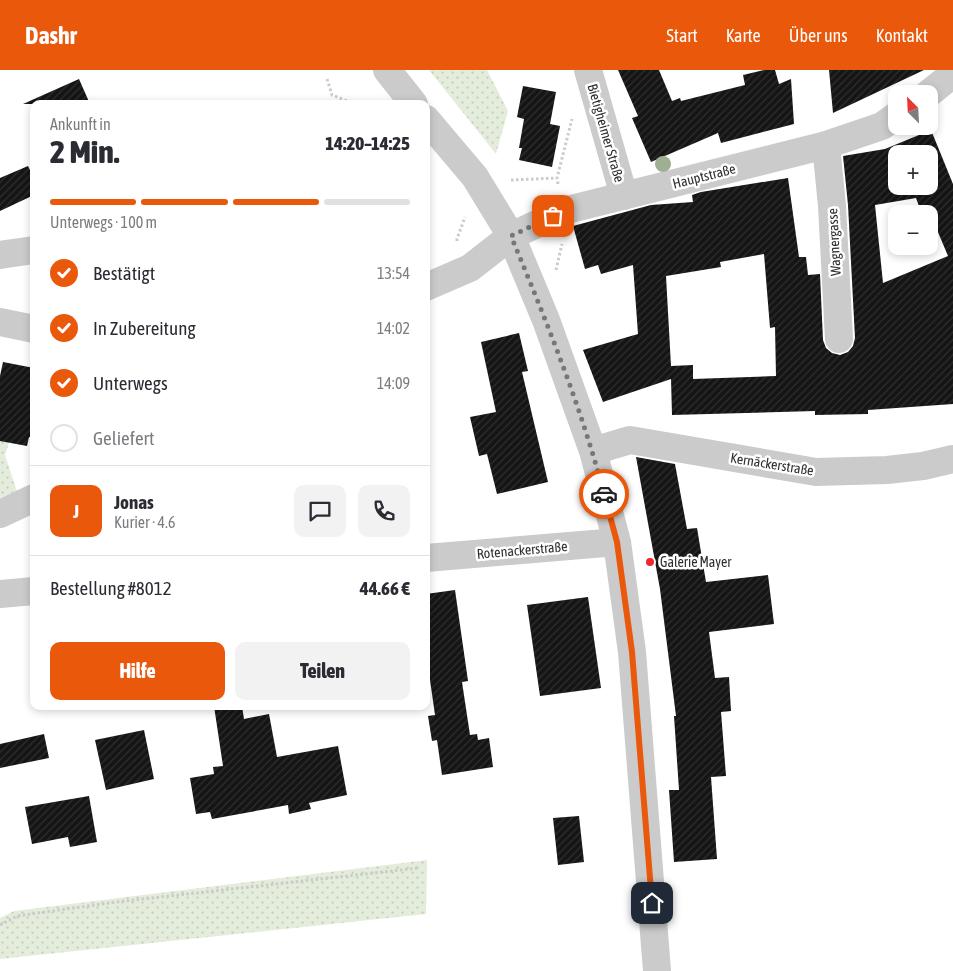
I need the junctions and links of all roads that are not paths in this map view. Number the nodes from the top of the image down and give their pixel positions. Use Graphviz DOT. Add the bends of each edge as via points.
graph roads {
  1 [pos="387,70"];
  2 [pos="588,70"];
  3 [pos="953,74"];
  4 [pos="938,86"];
  5 [pos="411,100"];
  6 [pos="888,122"];
  7 [pos="430,124"];
  8 [pos="826,145"];
  9 [pos="624,196"];
  10 [pos="511,236"];
  11 [pos="30,251"];
  12 [pos="0,255"];
  13 [pos="430,285"];
  14 [pos="0,322"];
  15 [pos="30,328"];
  16 [pos="839,339"];
  17 [pos="593,451"];
  18 [pos="953,459"];
  19 [pos="30,500"];
  20 [pos="0,514"];
  21 [pos="617,542"];
  22 [pos="430,558"];
  23 [pos="30,591"];
  24 [pos="0,594"];
  25 [pos="657,971"];
  1 -- 5 [label="street"];
  2 -- 9 [label="street, Bietigheimer Straße"];
  3 -- 4 [label="street"];
  6 -- 8 [label="street, Hauptstraße"];
  7 -- 10 [label="street" via="475,177"];
  8 -- 9 [label="street, Hauptstraße"];
  8 -- 16 [label="street, Wagnergasse"];
  9 -- 10 [label="street, Hauptstraße" via="567,210"];
  10 -- 13 [label="street, Hauptstraße" via="470,268"];
  10 -- 17 [label="street" via="546,320"];
  11 -- 12 [label="street"];
  14 -- 15 [label="street"];
  17 -- 18 [label="street, Kernäckerstraße" via="630,440 816,472 887,470"];
  17 -- 21 [label="street"];
  19 -- 20 [label="street"];
  21 -- 22 [label="street, Rotenackerstraße"];
  21 -- 25 [label="street" via="633,660"];
  23 -- 24 [label="street"];
}
